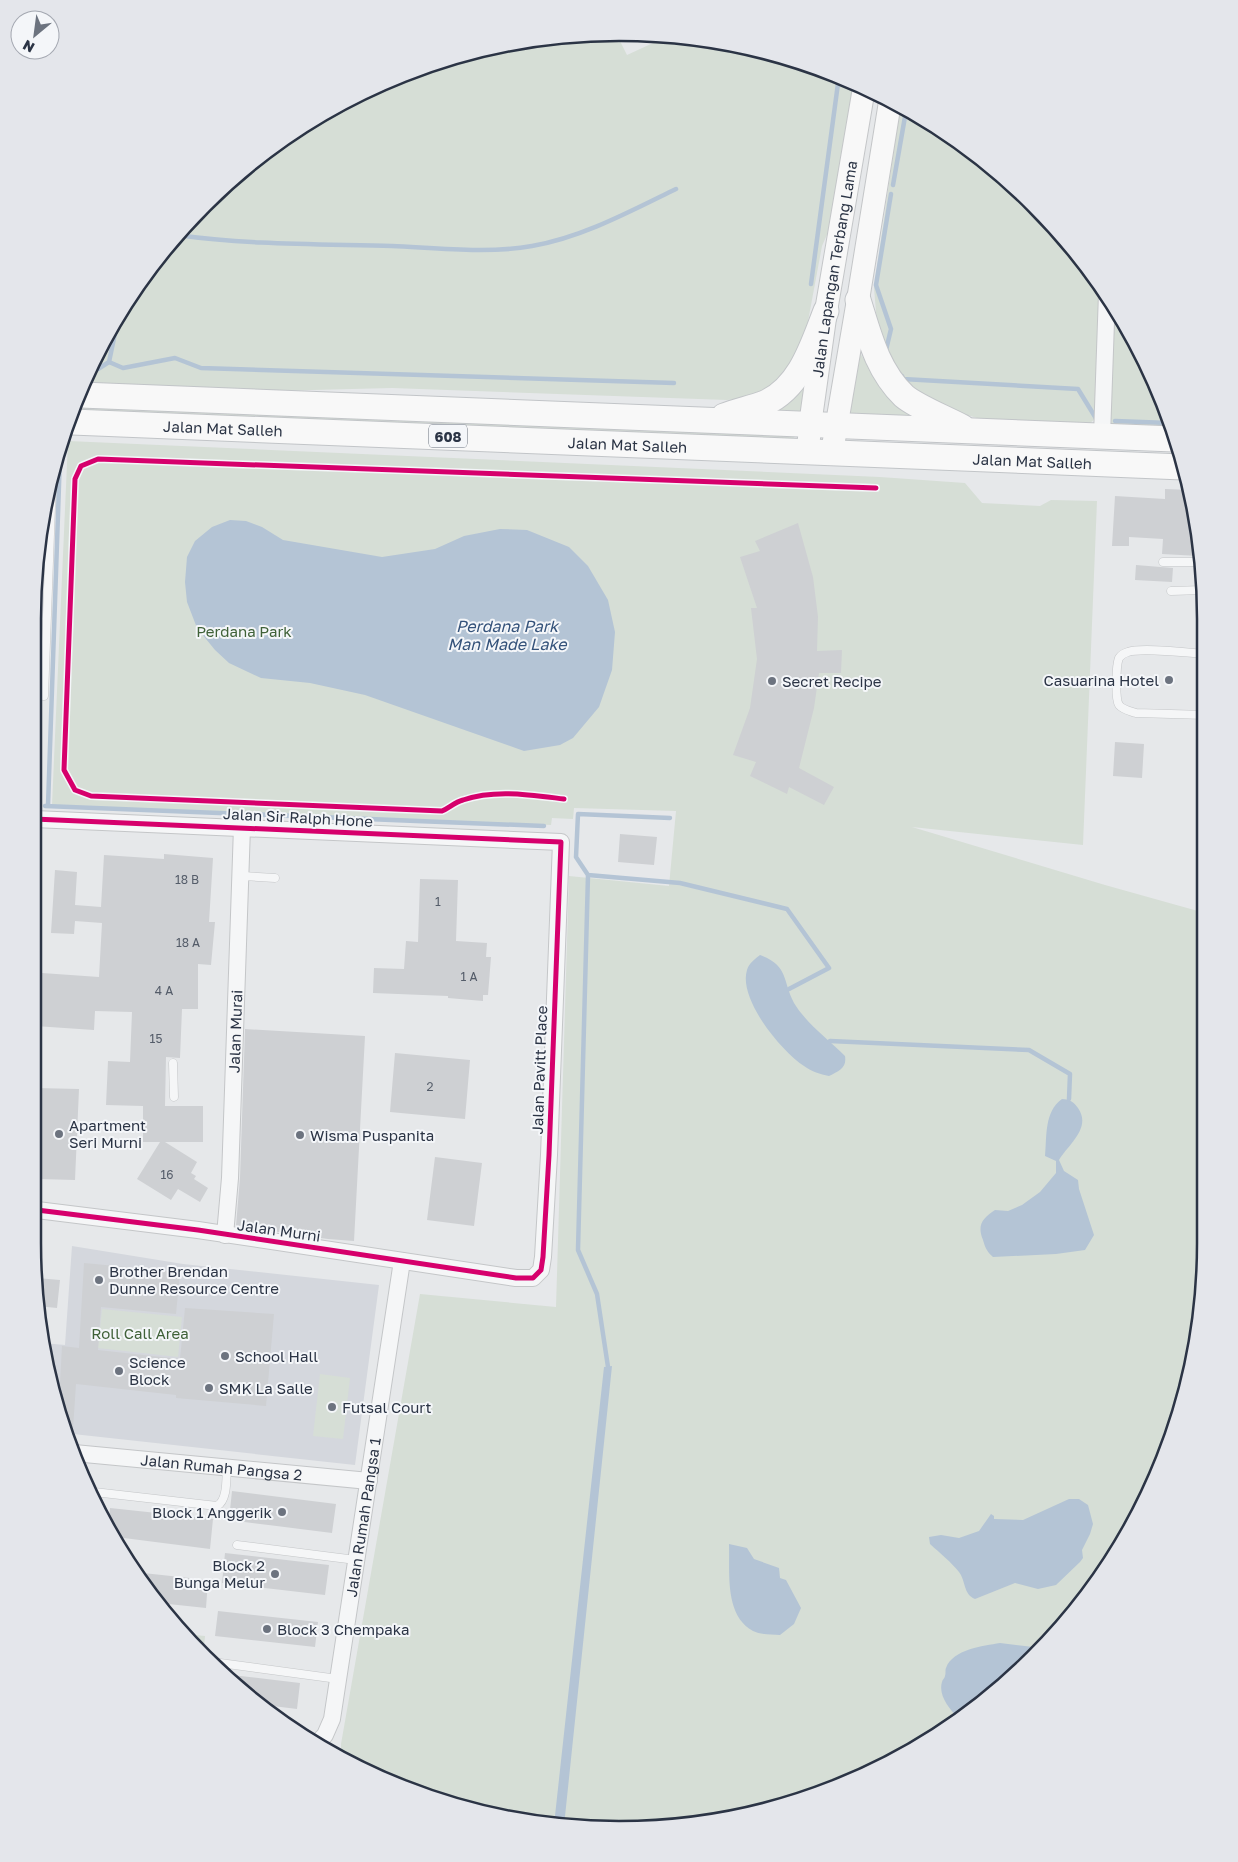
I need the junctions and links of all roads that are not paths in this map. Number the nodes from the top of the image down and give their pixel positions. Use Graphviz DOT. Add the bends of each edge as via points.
graph roads {
  1 [pos="863,95"];
  2 [pos="889,109"];
  3 [pos="858,300"];
  4 [pos="1106,309"];
  5 [pos="826,311"];
  6 [pos="86,395"];
  7 [pos="713,421"];
  8 [pos="76,422"];
  9 [pos="810,425"];
  10 [pos="835,426"];
  11 [pos="969,430"];
  12 [pos="1102,436"];
  13 [pos="1168,439"];
  14 [pos="820,451"];
  15 [pos="1176,467"];
  16 [pos="51,514"];
  17 [pos="1163,562"];
  18 [pos="1194,562"];
  19 [pos="1196,590"];
  20 [pos="1171,591"];
  21 [pos="1197,654"];
  22 [pos="41,696"];
  23 [pos="1197,715"];
  24 [pos="41,819"];
  25 [pos="242,827"];
  26 [pos="561,842"];
  27 [pos="242,876"];
  28 [pos="275,878"];
  29 [pos="173,1063"];
  30 [pos="174,1097"];
  31 [pos="41,1211"];
  32 [pos="225,1235"];
  33 [pos="402,1261"];
  34 [pos="516,1278"];
  35 [pos="81,1454"];
  36 [pos="227,1466"];
  37 [pos="368,1480"];
  38 [pos="98,1492"];
  39 [pos="237,1545"];
  40 [pos="356,1560"];
  41 [pos="223,1663"];
  42 [pos="338,1679"];
  43 [pos="322,1738"];
  1 -- 5 [label="main road, Jalan Lapangan Terbang Lama"];
  2 -- 3 [label="main road, Jalan Lapangan Terbang Lama"];
  3 -- 10 [label="main road, Jalan Lapangan Terbang Lama"];
  3 -- 11 [label="main road" via="876,355 888,378 906,397"];
  4 -- 12 [label="street"];
  5 -- 7 [label="main road" via="805,363 782,393 765,403"];
  5 -- 9 [label="main road, Jalan Lapangan Terbang Lama"];
  6 -- 7 [label="main road, Jalan Mat Salleh / 608"];
  7 -- 9 [label="main road, Jalan Mat Salleh / 608"];
  8 -- 14 [label="main road, Jalan Mat Salleh / 608"];
  9 -- 10 [label="main road, Jalan Mat Salleh / 608"];
  9 -- 14 [label="main road, Jalan Lapangan Terbang Lama"];
  10 -- 11 [label="main road, Jalan Mat Salleh"];
  10 -- 14 [label="main road, Jalan Lapangan Terbang Lama"];
  11 -- 12 [label="main road, Jalan Mat Salleh"];
  12 -- 13 [label="main road, Jalan Mat Salleh"];
  14 -- 15 [label="main road, Jalan Mat Salleh"];
  16 -- 22 [label="lane" via="44,696"];
  17 -- 18 [label="lane"];
  19 -- 20 [label="lane"];
  21 -- 23 [label="lane" via="1130,651 1122,654 1118,660 1116,697 1127,711 1136,713"];
  24 -- 25 [label="street, Jalan Sir Ralph Hone"];
  25 -- 26 [label="street, Jalan Sir Ralph Hone"];
  25 -- 27 [label="street, Jalan Murai"];
  26 -- 34 [label="street, Jalan Pavitt Place" via="542,1270 533,1278"];
  27 -- 28 [label="lane"];
  27 -- 32 [label="street, Jalan Murai"];
  29 -- 30 [label="lane"];
  31 -- 32 [label="street, Jalan Murni"];
  32 -- 33 [label="street, Jalan Murni"];
  33 -- 34 [label="street, Jalan Murni"];
  33 -- 37 [label="street, Jalan Rumah Pangsa 1"];
  35 -- 36 [label="street, Jalan Rumah Pangsa 2"];
  36 -- 37 [label="street, Jalan Rumah Pangsa 2"];
  36 -- 38 [label="lane" via="224,1498 217,1506"];
  37 -- 40 [label="street, Jalan Rumah Pangsa 1"];
  39 -- 40 [label="lane"];
  40 -- 42 [label="street, Jalan Rumah Pangsa 1"];
  41 -- 42 [label="lane"];
  42 -- 43 [label="street, Jalan Rumah Pangsa 1" via="332,1719"];
}
